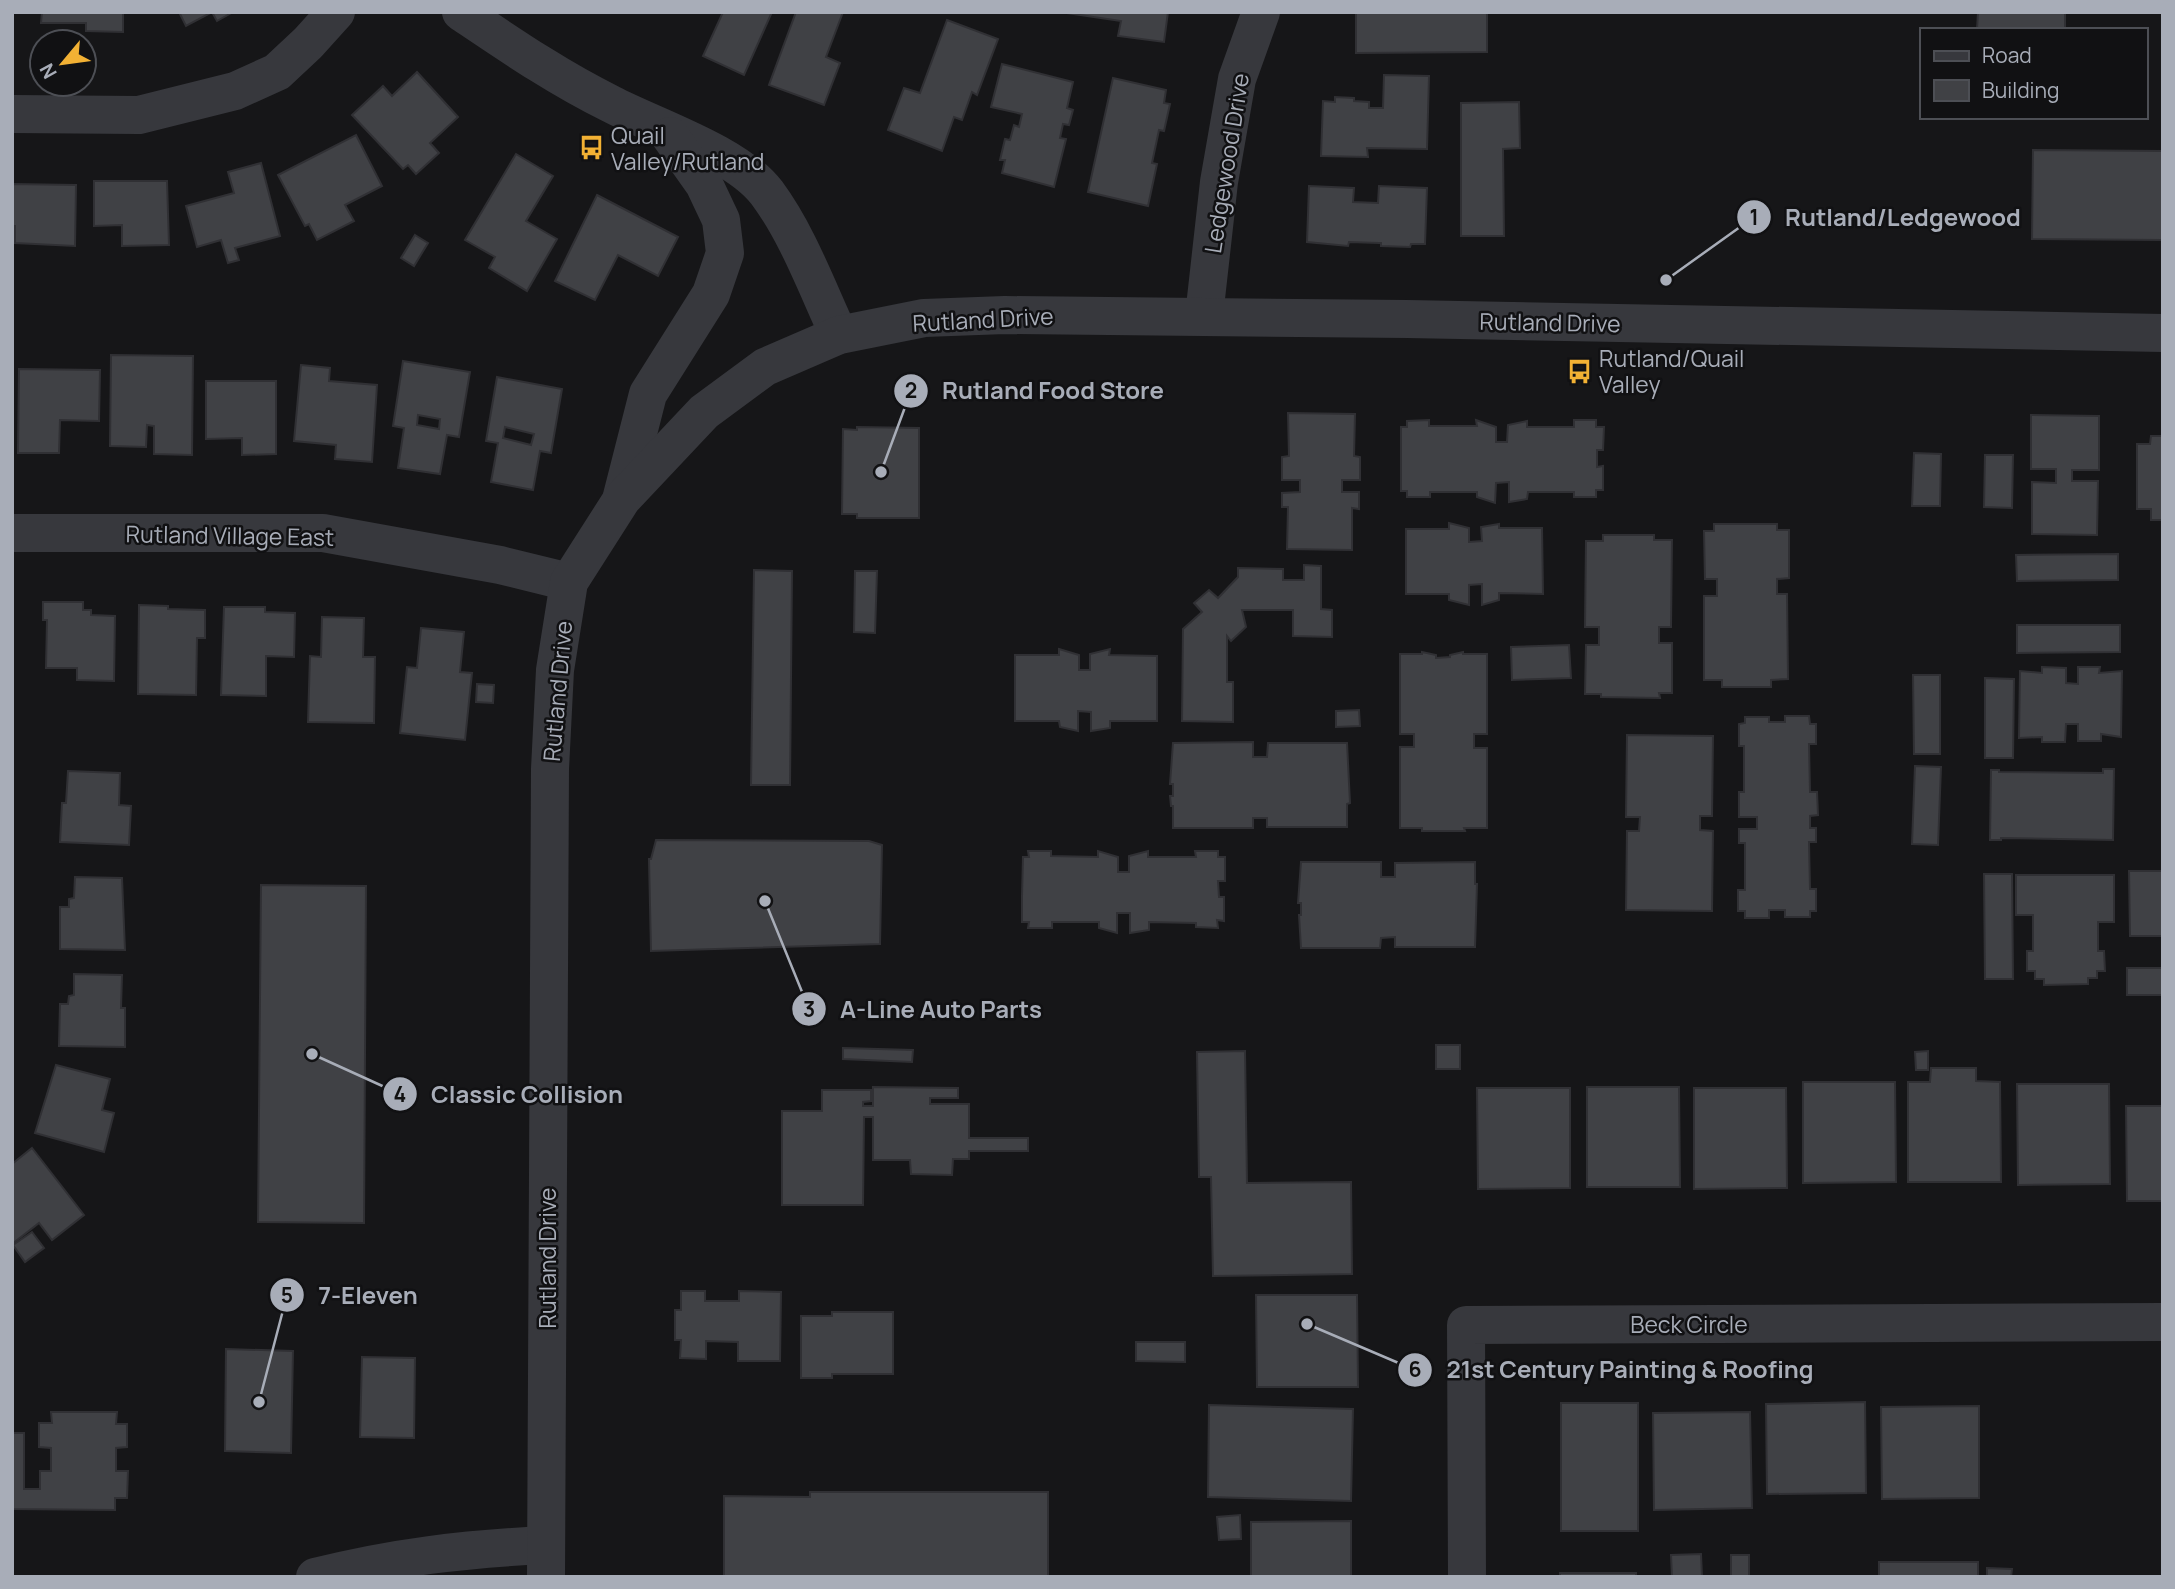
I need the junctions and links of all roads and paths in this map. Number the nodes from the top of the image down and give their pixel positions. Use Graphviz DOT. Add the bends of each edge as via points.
graph roads {
  1 [pos="336,12"];
  2 [pos="461,12"];
  3 [pos="1261,12"];
  4 [pos="12,114"];
  5 [pos="665,128"];
  6 [pos="1204,316"];
  7 [pos="2163,333"];
  8 [pos="839,335"];
  9 [pos="622,499"];
  10 [pos="12,533"];
  11 [pos="569,582"];
  12 [pos="2163,1322"];
  13 [pos="546,1561"];
  14 [pos="315,1577"];
  15 [pos="1467,1577"];
  1 -- 4 [label="street" via="277,72 235,91 139,115"];
  2 -- 5 [label="street" via="541,65 612,105"];
  3 -- 6 [label="street, Ledgewood Drive" via="1237,79 1219,182"];
  5 -- 8 [label="street" via="732,163 765,191 794,238"];
  5 -- 9 [label="street" via="705,184 720,220 724,253 711,294 648,394"];
  6 -- 7 [label="street, Rutland Drive"];
  6 -- 8 [label="street, Rutland Drive" via="924,318"];
  8 -- 9 [label="street, Rutland Drive" via="765,368 704,412"];
  9 -- 11 [label="street, Rutland Drive"];
  10 -- 11 [label="street, Rutland Village East" via="323,533"];
  11 -- 13 [label="street, Rutland Drive" via="555,670 550,769"];
  12 -- 15 [label="street, Beck Circle" via="1466,1325"];
  13 -- 14 [label="street" via="473,1548 403,1557"];
}
